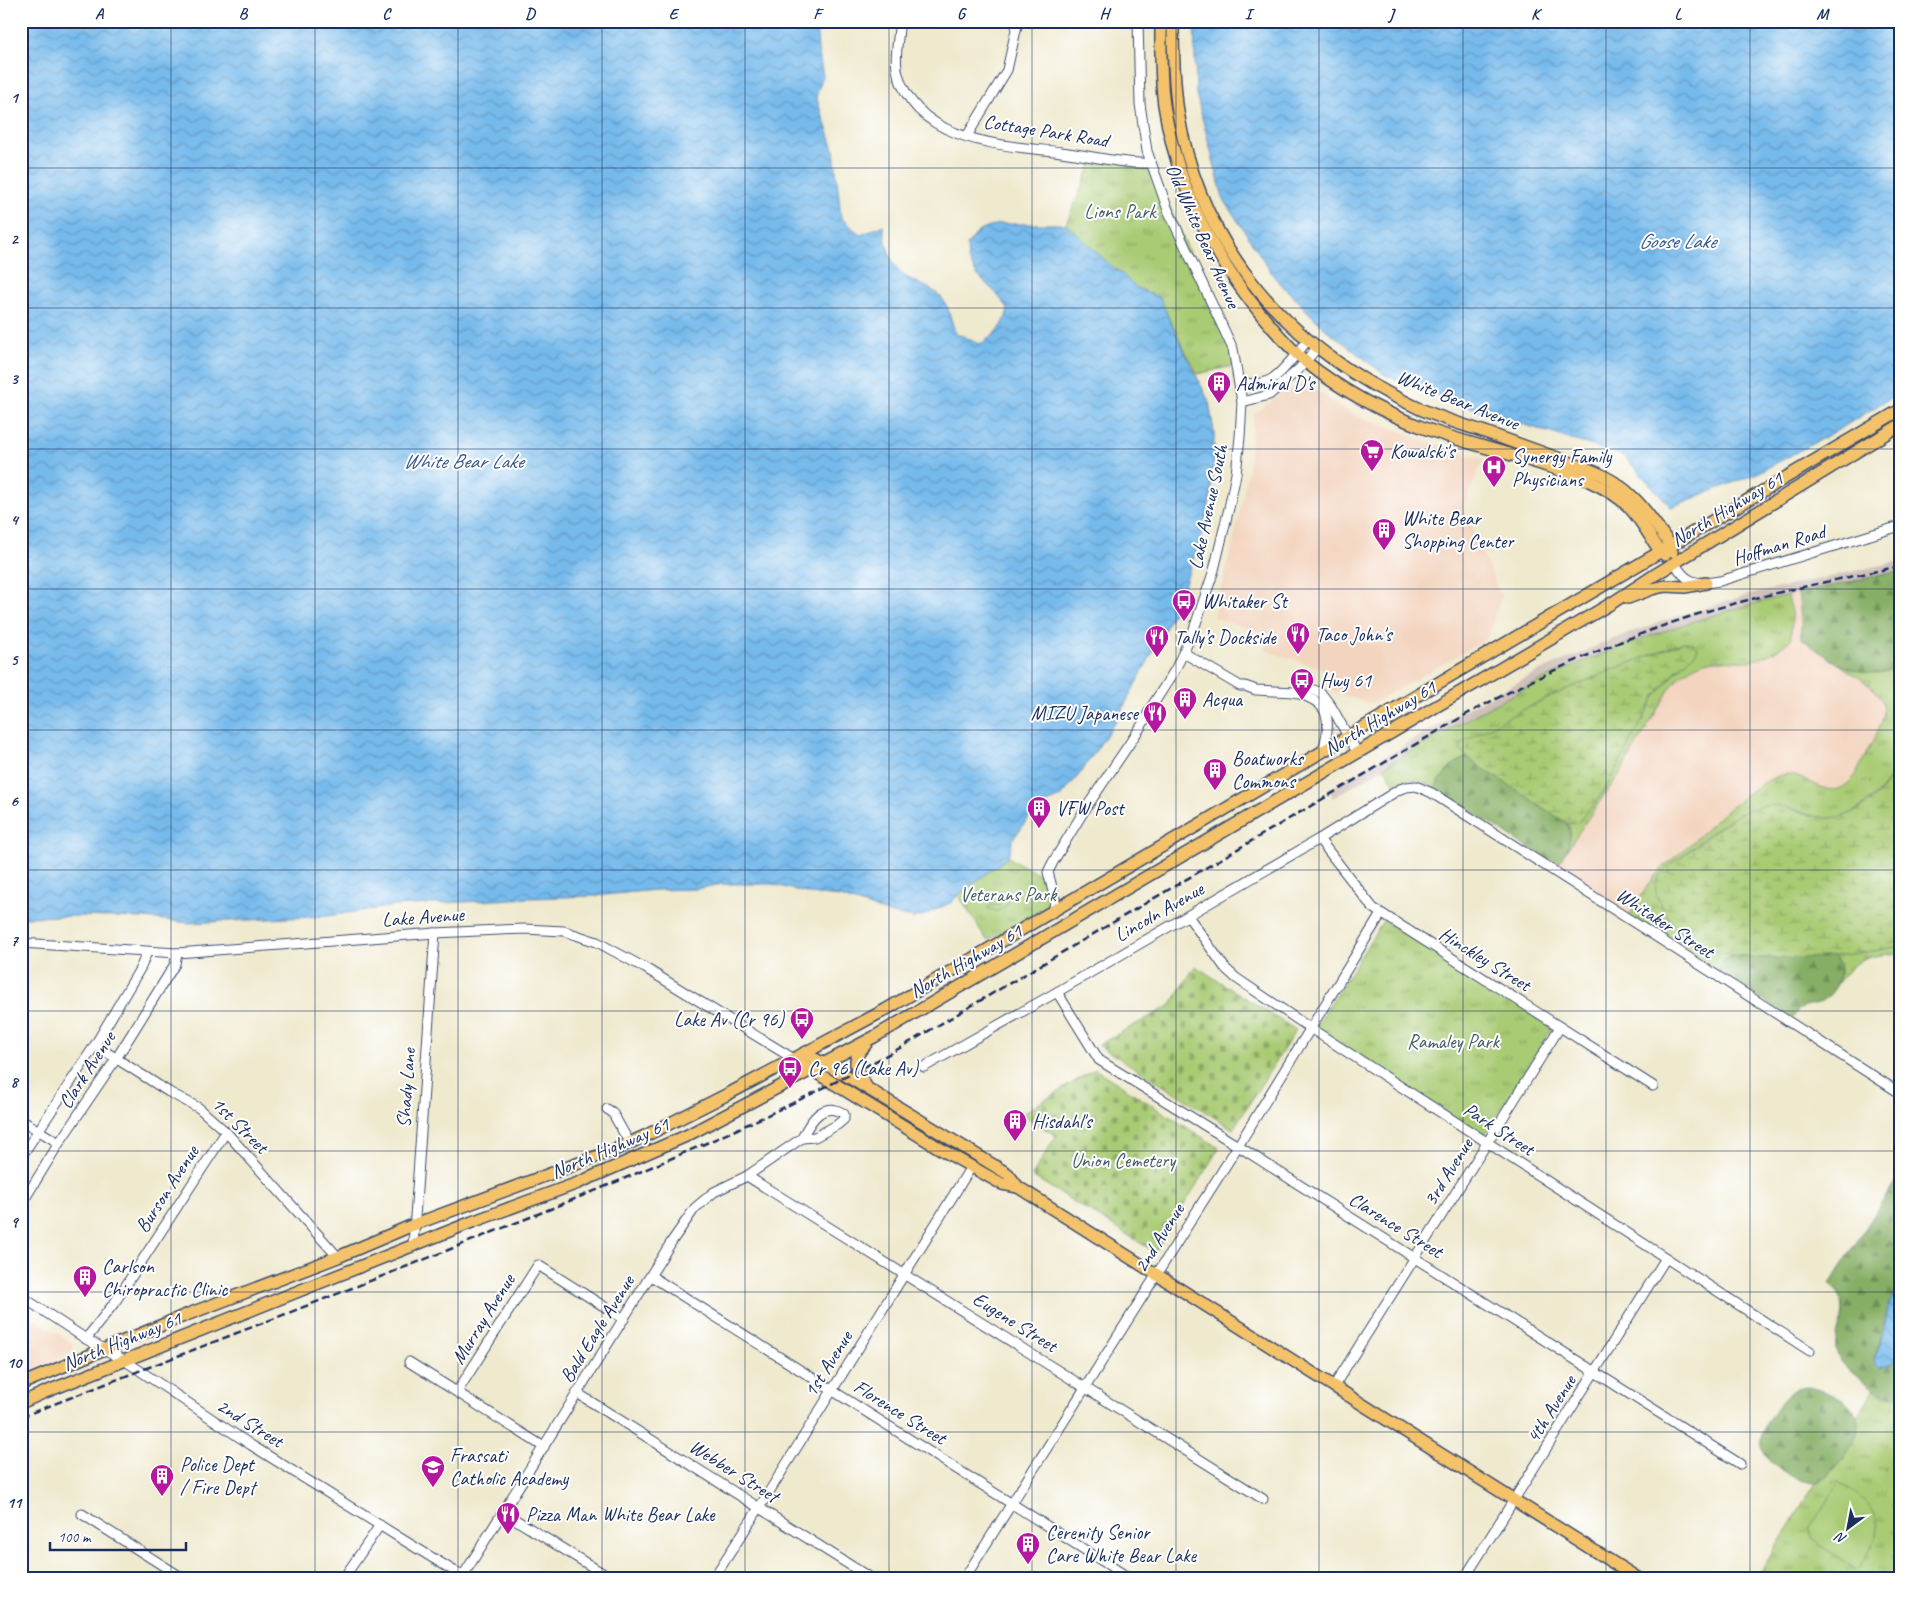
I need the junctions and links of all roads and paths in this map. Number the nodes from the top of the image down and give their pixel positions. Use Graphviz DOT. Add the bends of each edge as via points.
graph roads {
  1 [pos="901,21"];
  2 [pos="1018,21"];
  3 [pos="1138,21"];
  4 [pos="1161,21"];
  5 [pos="1173,21"];
  6 [pos="967,136"];
  7 [pos="1151,163"];
  8 [pos="1312,344"];
  9 [pos="1297,353"];
  10 [pos="1306,361"];
  11 [pos="1240,383"];
  12 [pos="1242,402"];
  13 [pos="1900,410"];
  14 [pos="1900,425"];
  15 [pos="1900,526"];
  16 [pos="1665,548"];
  17 [pos="1675,563"];
  18 [pos="1706,584"];
  19 [pos="1612,603"];
  20 [pos="1184,653"];
  21 [pos="1295,692"];
  22 [pos="1348,737"];
  23 [pos="1358,752"];
  24 [pos="1322,753"];
  25 [pos="1411,786"];
  26 [pos="1319,839"];
  27 [pos="1054,910"];
  28 [pos="1381,914"];
  29 [pos="1188,916"];
  30 [pos="435,933"];
  31 [pos="21,944"];
  32 [pos="147,952"];
  33 [pos="178,953"];
  34 [pos="1057,992"];
  35 [pos="1560,1027"];
  36 [pos="1310,1028"];
  37 [pos="874,1037"];
  38 [pos="95,1045"];
  39 [pos="799,1056"];
  40 [pos="116,1059"];
  41 [pos="824,1063"];
  42 [pos="924,1067"];
  43 [pos="812,1070"];
  44 [pos="1653,1086"];
  45 [pos="870,1090"];
  46 [pos="1899,1091"];
  47 [pos="607,1109"];
  48 [pos="21,1120"];
  49 [pos="38,1130"];
  50 [pos="226,1132"];
  51 [pos="802,1138"];
  52 [pos="629,1142"];
  53 [pos="1488,1142"];
  54 [pos="59,1143"];
  55 [pos="1238,1146"];
  56 [pos="21,1157"];
  57 [pos="971,1167"];
  58 [pos="747,1176"];
  59 [pos="1018,1187"];
  60 [pos="21,1205"];
  61 [pos="413,1226"];
  62 [pos="413,1246"];
  63 [pos="338,1257"];
  64 [pos="1415,1258"];
  65 [pos="1666,1258"];
  66 [pos="905,1274"];
  67 [pos="1156,1274"];
  68 [pos="651,1276"];
  69 [pos="21,1296"];
  70 [pos="624,1319"];
  71 [pos="86,1339"];
  72 [pos="104,1348"];
  73 [pos="1810,1351"];
  74 [pos="124,1360"];
  75 [pos="409,1362"];
  76 [pos="1595,1372"];
  77 [pos="21,1384"];
  78 [pos="1334,1386"];
  79 [pos="1085,1387"];
  80 [pos="832,1390"];
  81 [pos="457,1392"];
  82 [pos="577,1393"];
  83 [pos="21,1403"];
  84 [pos="544,1447"];
  85 [pos="1740,1464"];
  86 [pos="1263,1499"];
  87 [pos="1514,1500"];
  88 [pos="1011,1503"];
  89 [pos="759,1508"];
  90 [pos="503,1512"];
  91 [pos="82,1514"];
  92 [pos="380,1525"];
  93 [pos="170,1575"];
  94 [pos="462,1577"];
  95 [pos="184,1579"];
  96 [pos="343,1579"];
  97 [pos="612,1579"];
  98 [pos="713,1579"];
  99 [pos="872,1579"];
  100 [pos="964,1579"];
  101 [pos="1131,1579"];
  102 [pos="1464,1579"];
  103 [pos="1639,1579"];
  1 -- 6 [label="street, Cottage Park Road" via="898,72 909,99 921,114 941,127"];
  2 -- 6 [label="street" via="1007,70"];
  3 -- 7 [label="street, Old White Bear Avenue" via="1141,119"];
  4 -- 9 [label="main road, White Bear Avenue" via="1164,106 1191,202 1210,242 1241,290"];
  5 -- 8 [label="main road, White Bear Avenue" via="1179,114 1192,168 1205,203 1247,277"];
  6 -- 7 [label="street, Cottage Park Road" via="992,144"];
  7 -- 11 [label="street, Old White Bear Avenue" via="1168,210 1231,342"];
  8 -- 9 [label="street"];
  8 -- 10 [label="street"];
  8 -- 16 [label="main road, White Bear Avenue" via="1364,381 1416,407 1610,478 1639,502"];
  9 -- 10 [label="main road, White Bear Avenue"];
  9 -- 11 [label="street" via="1268,382"];
  10 -- 12 [label="street" via="1269,395"];
  10 -- 16 [label="main road, White Bear Avenue" via="1386,412 1601,486 1629,507"];
  11 -- 12 [label="street, Old White Bear Avenue"];
  12 -- 20 [label="street, Lake Avenue South" via="1230,508 1206,594"];
  13 -- 16 [label="main road, North Highway 61"];
  14 -- 17 [label="main road, North Highway 61"];
  15 -- 18 [label="street, Hoffman Road"];
  16 -- 17 [label="main road, White Bear Avenue"];
  16 -- 22 [label="main road, North Highway 61"];
  17 -- 18 [label="street" via="1684,577"];
  17 -- 19 [label="main road, North Highway 61"];
  18 -- 19 [label="main road" via="1665,586"];
  19 -- 23 [label="main road, North Highway 61"];
  20 -- 21 [label="street" via="1240,686"];
  20 -- 27 [label="street, Lake Avenue South" via="1048,872 1055,899"];
  21 -- 22 [label="street" via="1314,690 1321,693"];
  21 -- 24 [label="street" via="1318,703 1324,710 1328,728"];
  22 -- 23 [label="street"];
  22 -- 24 [label="main road, North Highway 61"];
  23 -- 37 [label="main road, North Highway 61"];
  24 -- 27 [label="main road, North Highway 61"];
  25 -- 26 [label="street, Lincoln Avenue" via="1400,789"];
  25 -- 46 [label="street, Whitaker Street" via="1432,793"];
  26 -- 28 [label="street, Hinckley Street"];
  26 -- 29 [label="street, Lincoln Avenue"];
  27 -- 39 [label="main road, North Highway 61" via="885,1010"];
  28 -- 35 [label="street, Hinckley Street"];
  28 -- 36 [label="street, 2nd Avenue"];
  29 -- 34 [label="street, Lincoln Avenue"];
  29 -- 36 [label="street, Park Street" via="1225,968"];
  30 -- 33 [label="street, Lake Avenue"];
  30 -- 39 [label="street, Lake Avenue" via="534,929 580,935"];
  30 -- 61 [label="street, Shady Lane"];
  31 -- 32 [label="street, Lake Avenue"];
  32 -- 33 [label="street, Lake Avenue"];
  32 -- 38 [label="street, Clark Avenue"];
  33 -- 40 [label="street, Clark Avenue" via="175,964"];
  34 -- 42 [label="street, Lincoln Avenue"];
  34 -- 55 [label="street, Clarence Street" via="1099,1060"];
  35 -- 44 [label="street, Hinckley Street"];
  35 -- 53 [label="street, 3rd Avenue"];
  36 -- 53 [label="street, Park Street"];
  36 -- 55 [label="street, 2nd Avenue"];
  37 -- 41 [label="main road, North Highway 61"];
  37 -- 45 [label="main road" via="855,1060 857,1071"];
  38 -- 40 [label="street, 1st Street"];
  38 -- 49 [label="street, Clark Avenue"];
  39 -- 41 [label="main road"];
  39 -- 43 [label="main road"];
  39 -- 52 [label="main road, North Highway 61"];
  40 -- 50 [label="street, 1st Street" via="199,1108"];
  40 -- 54 [label="street, Clark Avenue"];
  41 -- 43 [label="main road, North Highway 61"];
  41 -- 45 [label="main road"];
  43 -- 57 [label="main road"];
  43 -- 62 [label="main road, North Highway 61" via="654,1151"];
  45 -- 59 [label="main road" via="1008,1174"];
  47 -- 52 [label="street"];
  48 -- 49 [label="street"];
  49 -- 54 [label="street"];
  49 -- 56 [label="street, Clark Avenue"];
  50 -- 63 [label="street, 1st Street"];
  50 -- 71 [label="street, Burson Avenue"];
  51 -- 51 [label="street, Bald Eagle Avenue" via="814,1116 838,1110 844,1114 844,1119 837,1126 814,1137"];
  51 -- 58 [label="street, Bald Eagle Avenue"];
  52 -- 61 [label="main road, North Highway 61"];
  53 -- 64 [label="street, 3rd Avenue"];
  53 -- 65 [label="street, Park Street"];
  54 -- 60 [label="street, Clark Avenue"];
  55 -- 64 [label="street, Clarence Street"];
  55 -- 67 [label="street, 2nd Avenue"];
  57 -- 59 [label="main road" via="1002,1184"];
  57 -- 66 [label="street, 1st Avenue"];
  58 -- 66 [label="street, Eugene Street"];
  58 -- 68 [label="street, Bald Eagle Avenue" via="714,1192 695,1208"];
  59 -- 67 [label="main road"];
  61 -- 62 [label="street, Shady Lane"];
  61 -- 63 [label="main road, North Highway 61"];
  62 -- 74 [label="main road, North Highway 61"];
  63 -- 72 [label="main road, North Highway 61"];
  64 -- 76 [label="street, Clarence Street"];
  64 -- 78 [label="street, 3rd Avenue"];
  65 -- 73 [label="street, Park Street"];
  65 -- 76 [label="street, 4th Avenue"];
  66 -- 79 [label="street, Eugene Street"];
  66 -- 80 [label="street, 1st Avenue"];
  67 -- 78 [label="main road"];
  67 -- 79 [label="street, 2nd Avenue"];
  68 -- 70 [label="street, Bald Eagle Avenue"];
  68 -- 80 [label="street, Florence Street"];
  69 -- 71 [label="street, 2nd Street"];
  70 -- 81 [label="street, Murray Avenue" via="538,1265"];
  70 -- 82 [label="street, Bald Eagle Avenue"];
  71 -- 72 [label="street, 2nd Street"];
  72 -- 74 [label="street, 2nd Street"];
  72 -- 77 [label="main road, North Highway 61"];
  74 -- 83 [label="main road, North Highway 61"];
  74 -- 92 [label="street, 2nd Street" via="251,1445"];
  75 -- 81 [label="street"];
  76 -- 85 [label="street, Clarence Street"];
  76 -- 87 [label="street, 4th Avenue"];
  78 -- 87 [label="main road"];
  79 -- 86 [label="street, Eugene Street"];
  79 -- 88 [label="street, 2nd Avenue"];
  80 -- 88 [label="street, Florence Street"];
  80 -- 89 [label="street, 1st Avenue"];
  81 -- 84 [label="street"];
  82 -- 84 [label="street, Bald Eagle Avenue"];
  82 -- 89 [label="street, Webber Street"];
  84 -- 90 [label="street, Bald Eagle Avenue"];
  87 -- 102 [label="street, 4th Avenue"];
  87 -- 103 [label="main road"];
  88 -- 100 [label="street, 2nd Avenue"];
  88 -- 101 [label="street, Florence Street"];
  89 -- 98 [label="street, 1st Avenue"];
  89 -- 99 [label="street, Webber Street"];
  90 -- 94 [label="street, Bald Eagle Avenue"];
  90 -- 97 [label="street"];
  91 -- 93 [label="street"];
  92 -- 94 [label="street, 2nd Street"];
  92 -- 96 [label="street"];
  93 -- 95 [label="street"];
}
